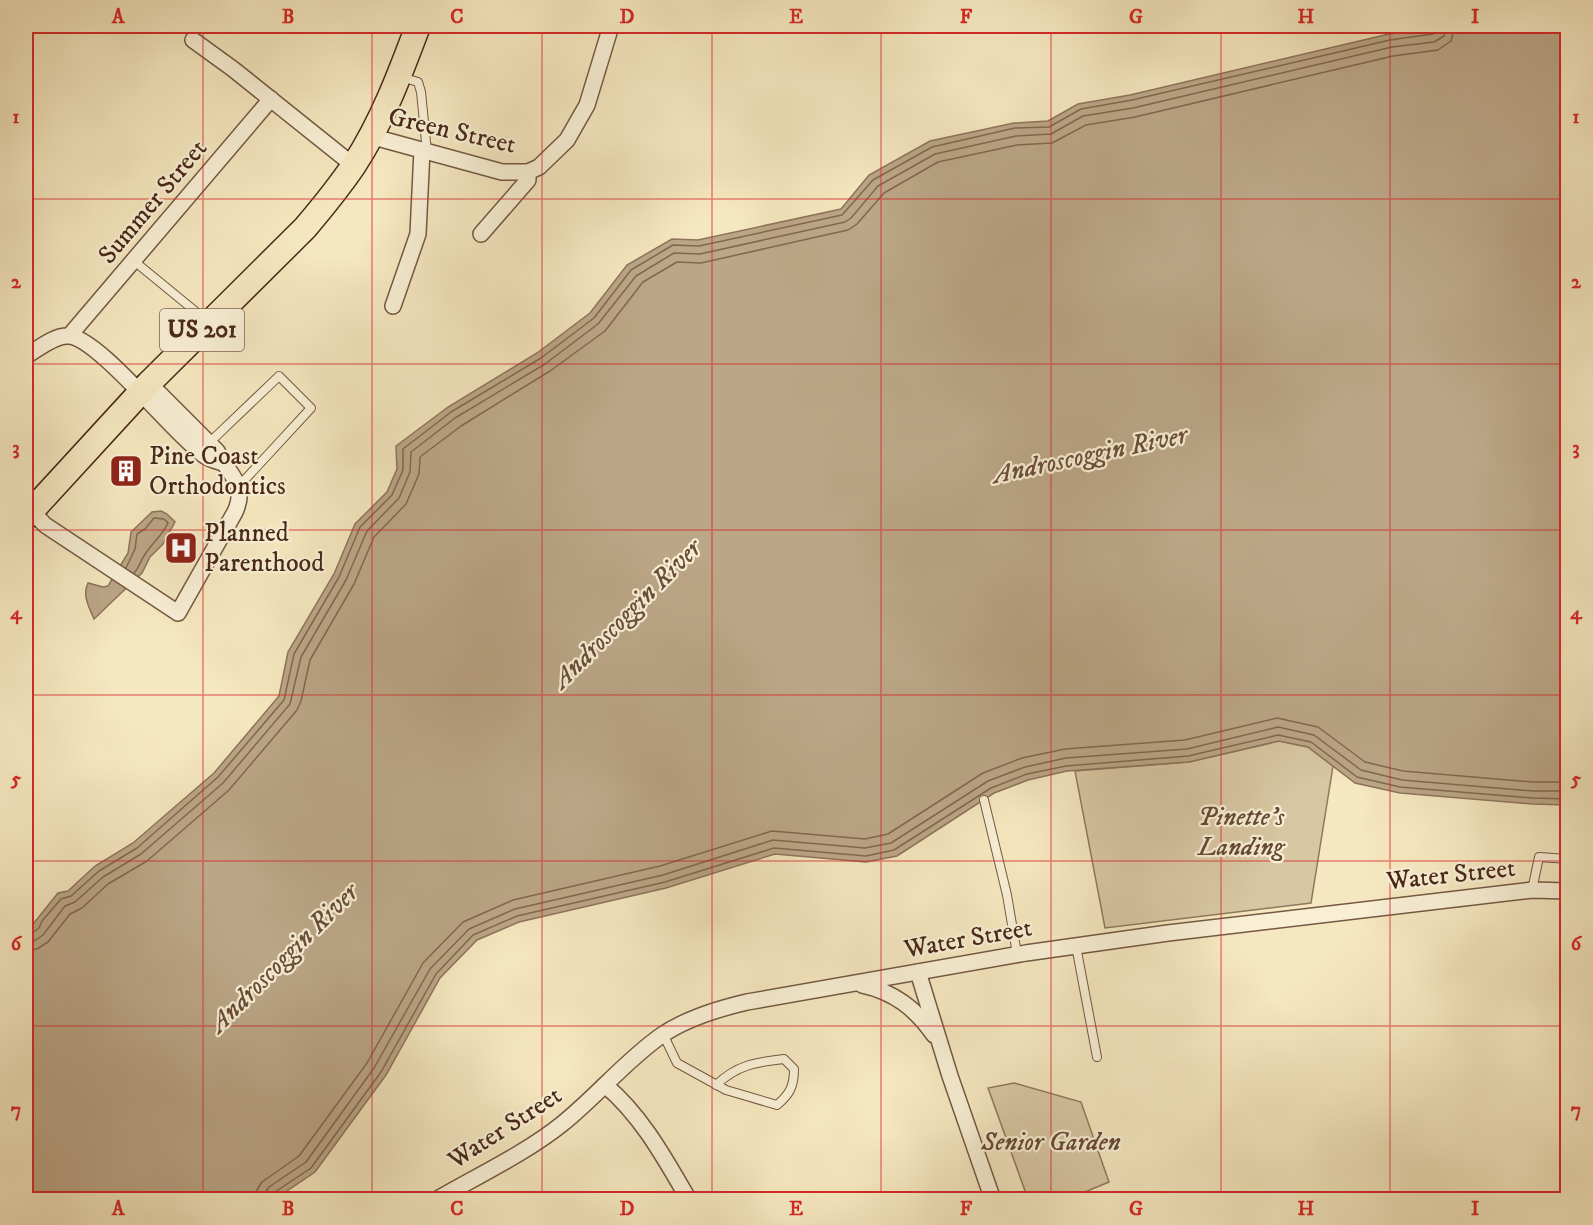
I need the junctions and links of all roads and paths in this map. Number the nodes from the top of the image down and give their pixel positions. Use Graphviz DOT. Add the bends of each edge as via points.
graph roads {
  1 [pos="418,26"];
  2 [pos="611,26"];
  3 [pos="193,40"];
  4 [pos="398,76"];
  5 [pos="272,99"];
  6 [pos="370,136"];
  7 [pos="424,151"];
  8 [pos="354,165"];
  9 [pos="528,172"];
  10 [pos="481,234"];
  11 [pos="134,261"];
  12 [pos="393,306"];
  13 [pos="209,323"];
  14 [pos="70,335"];
  15 [pos="26,356"];
  16 [pos="144,388"];
  17 [pos="210,442"];
  18 [pos="223,463"];
  19 [pos="239,486"];
  20 [pos="29,514"];
  21 [pos="984,800"];
  22 [pos="1568,859"];
  23 [pos="1532,890"];
  24 [pos="1568,891"];
  25 [pos="1076,946"];
  26 [pos="1017,954"];
  27 [pos="918,972"];
  28 [pos="856,984"];
  29 [pos="663,1034"];
  30 [pos="940,1042"];
  31 [pos="1097,1057"];
  32 [pos="605,1085"];
  33 [pos="716,1085"];
  34 [pos="436,1200"];
  35 [pos="689,1200"];
  36 [pos="993,1200"];
  1 -- 4 [label="main road, US 201"];
  2 -- 9 [label="street, Green Street" via="586,105 567,140 539,167"];
  3 -- 5 [label="street"];
  4 -- 6 [label="main road, US 201"];
  4 -- 7 [label="lane" via="418,82"];
  5 -- 8 [label="street"];
  5 -- 11 [label="street, Summer Street"];
  6 -- 7 [label="street, Green Street"];
  6 -- 8 [label="main road, US 201"];
  7 -- 9 [label="street, Green Street" via="502,172"];
  7 -- 12 [label="street" via="418,234"];
  8 -- 13 [label="main road, US 201" via="305,228"];
  9 -- 10 [label="street" via="528,180"];
  11 -- 13 [label="lane"];
  11 -- 14 [label="street, Summer Street"];
  13 -- 16 [label="main road, US 201"];
  14 -- 15 [label="street, Summer Street"];
  14 -- 16 [label="street" via="84,341"];
  16 -- 17 [label="street"];
  16 -- 18 [label="street" via="159,413 205,456"];
  16 -- 20 [label="main road, US 201"];
  17 -- 18 [label="street"];
  17 -- 19 [label="lane" via="279,376 311,408"];
  18 -- 19 [label="street"];
  19 -- 20 [label="street" via="235,512 178,613"];
  21 -- 26 [label="lane"];
  22 -- 23 [label="lane" via="1539,857"];
  23 -- 24 [label="street, Water Street"];
  23 -- 25 [label="street, Water Street"];
  25 -- 26 [label="street, Water Street"];
  25 -- 31 [label="lane"];
  26 -- 27 [label="street, Water Street"];
  27 -- 28 [label="street, Water Street"];
  27 -- 30 [label="street"];
  28 -- 29 [label="street, Water Street" via="728,1006 690,1019"];
  28 -- 30 [label="street" via="887,992 909,1007"];
  29 -- 32 [label="street, Water Street"];
  29 -- 33 [label="lane" via="677,1063"];
  30 -- 36 [label="street"];
  32 -- 34 [label="street, Water Street" via="535,1143"];
  32 -- 35 [label="street" via="653,1139"];
  33 -- 33 [label="lane" via="777,1105 789,1095 794,1069 784,1059 755,1062 730,1072"];
}
